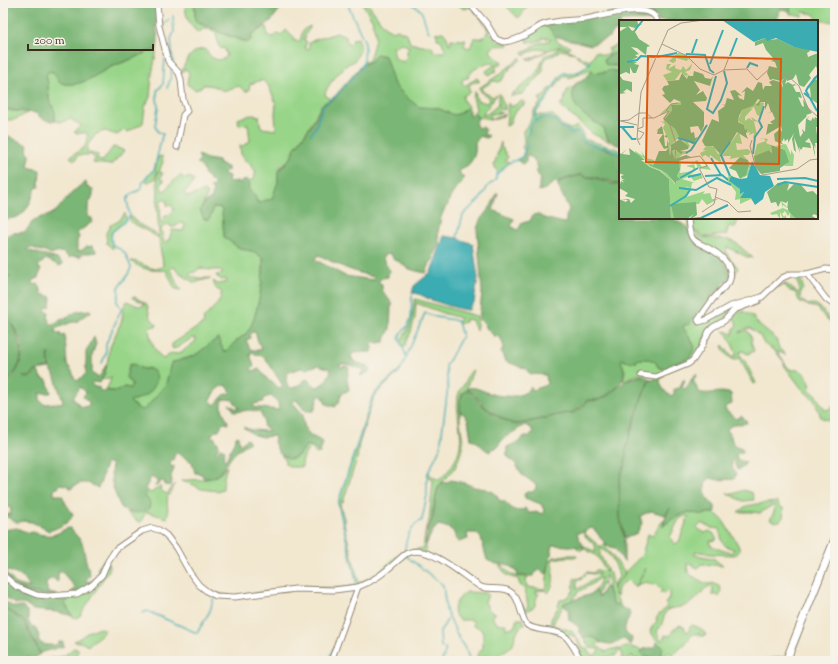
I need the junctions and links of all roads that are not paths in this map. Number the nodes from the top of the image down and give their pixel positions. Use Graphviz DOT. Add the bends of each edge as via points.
graph roads {
  1 [pos="157,3"];
  2 [pos="469,3"];
  3 [pos="657,20"];
  4 [pos="177,147"];
  5 [pos="688,219"];
  6 [pos="835,270"];
  7 [pos="807,274"];
  8 [pos="762,297"];
  9 [pos="835,306"];
  10 [pos="641,375"];
  11 [pos="835,539"];
  12 [pos="3,575"];
  13 [pos="358,587"];
  14 [pos="331,661"];
  15 [pos="582,661"];
  16 [pos="786,661"];
  1 -- 4 [label="street" via="159,26 168,61 181,80 186,111"];
  2 -- 3 [label="street" via="496,39 504,42 529,33 546,23 584,19 625,10 650,11"];
  5 -- 8 [label="street" via="690,234 722,258 731,273 729,282 707,307 699,322 730,306"];
  6 -- 7 [label="street" via="826,269"];
  7 -- 8 [label="street" via="791,274 777,282"];
  7 -- 9 [label="street" via="826,299"];
  8 -- 10 [label="street" via="734,310 724,321 713,327 688,364 656,377"];
  11 -- 16 [label="street"];
  12 -- 13 [label="street" via="17,587 37,595 77,594 102,575 116,549 142,530 152,528 166,535 195,580 213,595 235,597 295,589 342,590"];
  13 -- 14 [label="street"];
  13 -- 15 [label="street" via="378,577 408,553 421,551 453,566 481,587 511,592 527,625 539,631 563,636"];
}
